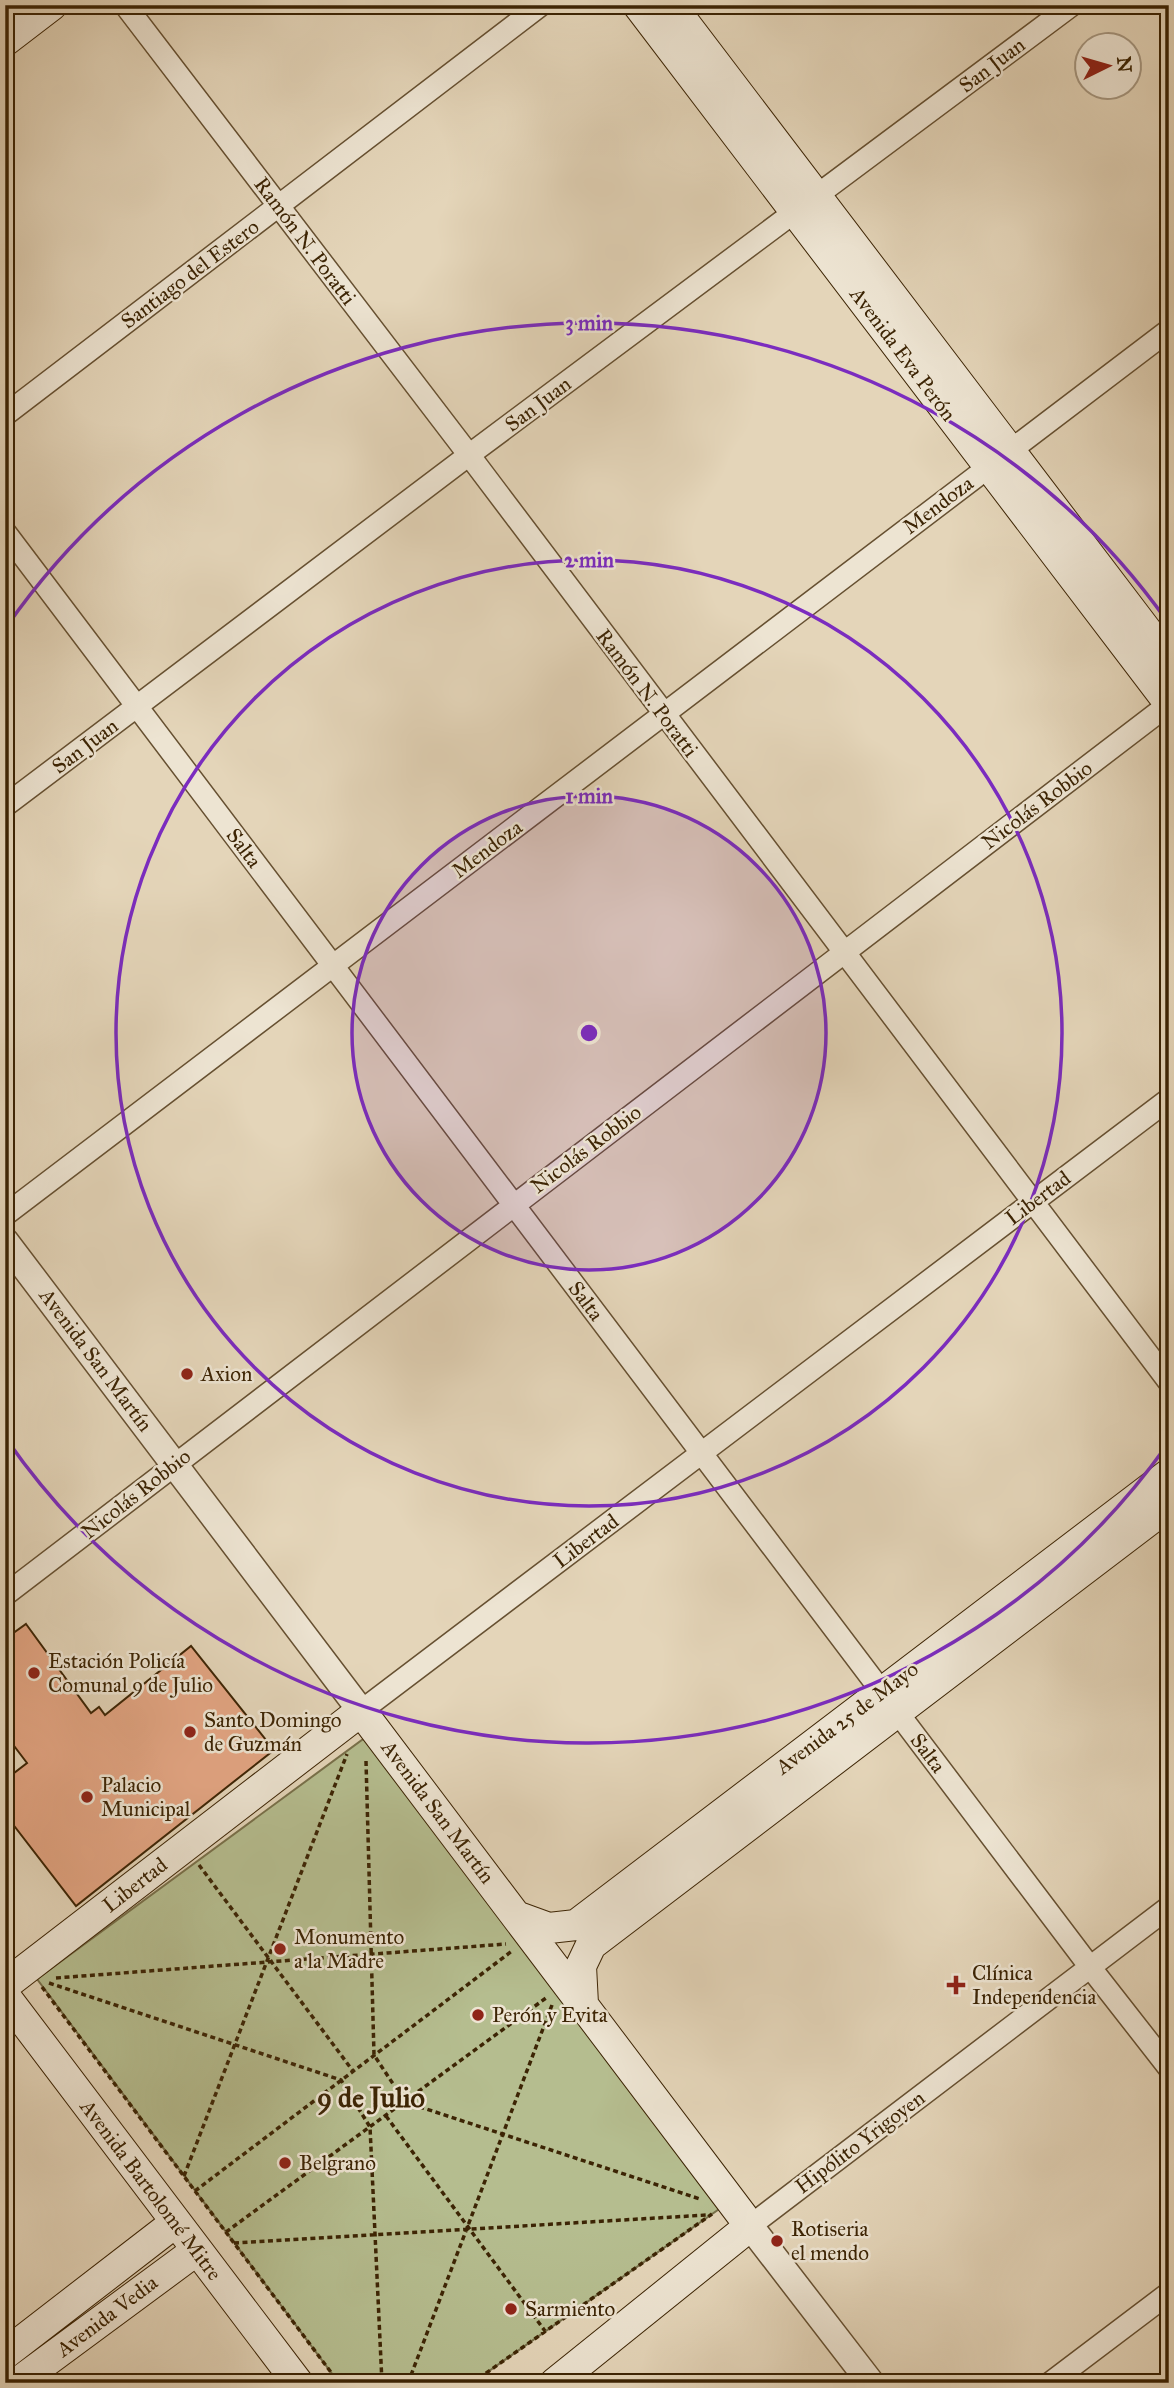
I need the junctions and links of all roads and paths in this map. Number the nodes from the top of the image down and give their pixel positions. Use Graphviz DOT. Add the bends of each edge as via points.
graph roads {
  1 [pos="52,5"];
  2 [pos="125,5"];
  3 [pos="541,5"];
  4 [pos="638,5"];
  5 [pos="671,5"];
  6 [pos="1072,5"];
  7 [pos="5,41"];
  8 [pos="806,205"];
  9 [pos="278,207"];
  10 [pos="1169,330"];
  11 [pos="5,415"];
  12 [pos="469,455"];
  13 [pos="999,459"];
  14 [pos="5,532"];
  15 [pos="1169,660"];
  16 [pos="1169,704"];
  17 [pos="137,707"];
  18 [pos="663,715"];
  19 [pos="5,806"];
  20 [pos="844,953"];
  21 [pos="333,966"];
  22 [pos="1169,1099"];
  23 [pos="1033,1202"];
  24 [pos="514,1205"];
  25 [pos="5,1215"];
  26 [pos="5,1241"];
  27 [pos="1169,1382"];
  28 [pos="702,1453"];
  29 [pos="174,1464"];
  30 [pos="1169,1474"];
  31 [pos="1169,1505"];
  32 [pos="5,1595"];
  33 [pos="889,1701"];
  34 [pos="361,1711"];
  35 [pos="366,1750"];
  36 [pos="338,1756"];
  37 [pos="197,1862"];
  38 [pos="1169,1907"];
  39 [pos="519,1929"];
  40 [pos="508,1944"];
  41 [pos="371,1954"];
  42 [pos="269,1961"];
  43 [pos="1090,1967"];
  44 [pos="50,1978"];
  45 [pos="5,1985"];
  46 [pos="5,1996"];
  47 [pos="547,1998"];
  48 [pos="553,2002"];
  49 [pos="583,2004"];
  50 [pos="235,2045"];
  51 [pos="374,2055"];
  52 [pos="1169,2068"];
  53 [pos="353,2071"];
  54 [pos="341,2080"];
  55 [pos="405,2102"];
  56 [pos="386,2116"];
  57 [pos="370,2127"];
  58 [pos="503,2134"];
  59 [pos="184,2176"];
  60 [pos="195,2191"];
  61 [pos="709,2202"];
  62 [pos="722,2207"];
  63 [pos="709,2215"];
  64 [pos="176,2222"];
  65 [pos="750,2226"];
  66 [pos="468,2228"];
  67 [pos="226,2232"];
  68 [pos="376,2234"];
  69 [pos="234,2242"];
  70 [pos="197,2249"];
  71 [pos="1169,2293"];
  72 [pos="545,2331"];
  73 [pos="5,2354"];
  74 [pos="17,2383"];
  75 [pos="298,2383"];
  76 [pos="339,2383"];
  77 [pos="382,2383"];
  78 [pos="408,2383"];
  79 [pos="472,2383"];
  80 [pos="555,2383"];
  81 [pos="871,2383"];
  82 [pos="1050,2383"];
  1 -- 7 [label="main road"];
  2 -- 9 [label="street, Ramón N. Poratti"];
  3 -- 9 [label="street, Santiago del Estero"];
  4 -- 8 [label="main road, Avenida Eva Perón"];
  5 -- 8 [label="main road, Avenida Eva Perón"];
  6 -- 8 [label="street, San Juan"];
  8 -- 12 [label="street, San Juan"];
  8 -- 13 [label="main road, Avenida Eva Perón"];
  9 -- 11 [label="street, Santiago del Estero"];
  9 -- 12 [label="street, Ramón N. Poratti"];
  10 -- 13 [label="street, Mendoza"];
  12 -- 17 [label="street, San Juan"];
  12 -- 18 [label="street, Ramón N. Poratti"];
  13 -- 15 [label="main road, Avenida Eva Perón"];
  13 -- 16 [label="main road, Avenida Eva Perón"];
  13 -- 18 [label="street, Mendoza"];
  14 -- 17 [label="street, Salta"];
  16 -- 20 [label="street, Nicolás Robbio"];
  17 -- 19 [label="street, San Juan"];
  17 -- 21 [label="street, Salta"];
  18 -- 20 [label="street, Ramón N. Poratti"];
  18 -- 21 [label="street, Mendoza"];
  20 -- 23 [label="street, Ramón N. Poratti"];
  20 -- 24 [label="street, Nicolás Robbio"];
  21 -- 24 [label="street, Salta"];
  21 -- 25 [label="street, Mendoza"];
  22 -- 23 [label="street, Libertad"];
  23 -- 27 [label="street, Ramón N. Poratti"];
  23 -- 28 [label="street, Libertad"];
  24 -- 28 [label="street, Salta"];
  24 -- 29 [label="street, Nicolás Robbio"];
  26 -- 29 [label="street, Avenida San Martín"];
  28 -- 33 [label="street, Salta"];
  28 -- 34 [label="street, Libertad"];
  29 -- 32 [label="street, Nicolás Robbio"];
  29 -- 34 [label="street, Avenida San Martín"];
  30 -- 33 [label="main road, Avenida 25 de Mayo"];
  31 -- 33 [label="main road, Avenida 25 de Mayo"];
  33 -- 39 [label="main road, Avenida 25 de Mayo" via="576,1925"];
  33 -- 43 [label="street, Salta"];
  33 -- 49 [label="main road, Avenida 25 de Mayo" via="591,1945 581,1966"];
  34 -- 39 [label="main road, Avenida San Martín"];
  34 -- 45 [label="main road, Libertad"];
  35 -- 41 [label="path"];
  36 -- 42 [label="path" via="349,1748"];
  37 -- 42 [label="path"];
  38 -- 43 [label="street, Hipólito Yrigoyen"];
  39 -- 49 [label="main road, Avenida San Martín"];
  39 -- 51 [label="path"];
  40 -- 41 [label="path"];
  41 -- 42 [label="path"];
  41 -- 51 [label="path"];
  42 -- 44 [label="path"];
  42 -- 50 [label="path"];
  42 -- 53 [label="path"];
  43 -- 52 [label="street, Salta"];
  43 -- 65 [label="street, Hipólito Yrigoyen"];
  46 -- 64 [label="main road, Avenida Bartolomé Mitre"];
  47 -- 55 [label="path"];
  48 -- 58 [label="path"];
  49 -- 65 [label="main road, Avenida San Martín"];
  50 -- 54 [label="path"];
  50 -- 59 [label="path"];
  50 -- 59 [label="path" via="37,1979"];
  51 -- 53 [label="path"];
  51 -- 55 [label="path"];
  53 -- 54 [label="path"];
  54 -- 57 [label="path"];
  54 -- 60 [label="path"];
  55 -- 56 [label="path"];
  55 -- 58 [label="path"];
  56 -- 57 [label="path"];
  56 -- 66 [label="path"];
  57 -- 67 [label="path"];
  57 -- 68 [label="path"];
  58 -- 61 [label="path"];
  58 -- 66 [label="path"];
  59 -- 60 [label="path"];
  60 -- 67 [label="path"];
  62 -- 79 [label="path"];
  63 -- 66 [label="path"];
  64 -- 70 [label="main road, Avenida Bartolomé Mitre"];
  64 -- 73 [label="main road, Avenida Vedia"];
  65 -- 80 [label="main road, Hipólito Yrigoyen"];
  65 -- 81 [label="street, Avenida San Martín"];
  66 -- 68 [label="path"];
  66 -- 72 [label="path"];
  66 -- 78 [label="path"];
  67 -- 69 [label="path"];
  68 -- 69 [label="path"];
  68 -- 77 [label="path"];
  69 -- 76 [label="path"];
  70 -- 74 [label="main road, Avenida Vedia"];
  70 -- 75 [label="main road, Avenida Bartolomé Mitre"];
  71 -- 82 [label="street"];
}
